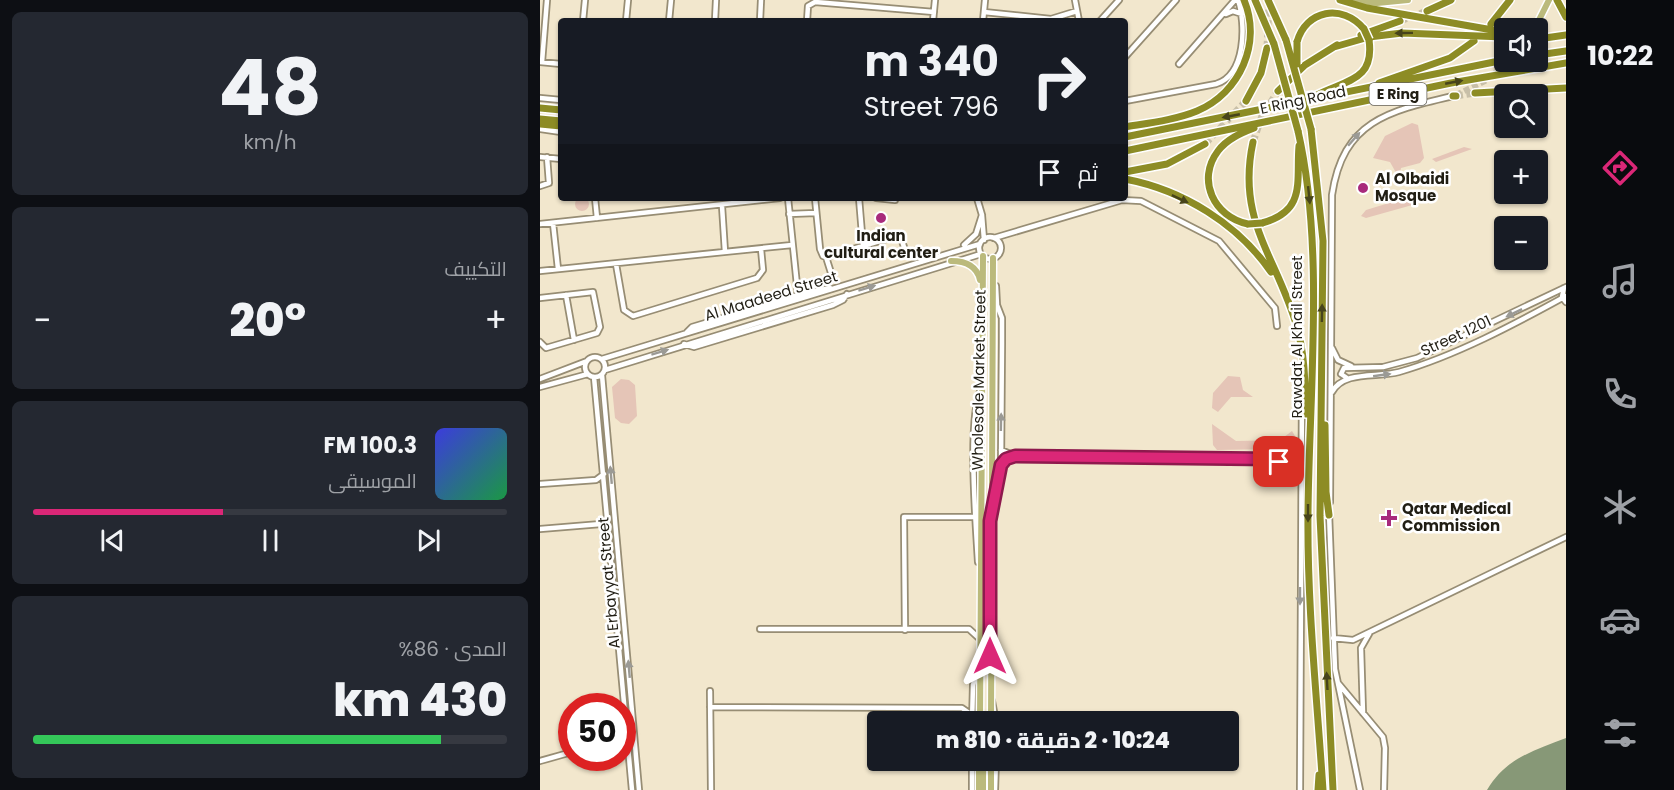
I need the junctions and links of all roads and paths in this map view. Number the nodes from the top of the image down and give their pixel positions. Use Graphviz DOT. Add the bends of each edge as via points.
graph roads {
  1 [pos="585,0"];
  2 [pos="628,0"];
  3 [pos="671,0"];
  4 [pos="716,0"];
  5 [pos="761,0"];
  6 [pos="935,0"];
  7 [pos="985,0"];
  8 [pos="1075,0"];
  9 [pos="1119,0"];
  10 [pos="1175,0"];
  11 [pos="1237,0"];
  12 [pos="1244,0"];
  13 [pos="1255,0"];
  14 [pos="1268,0"];
  15 [pos="1340,0"];
  16 [pos="1408,0"];
  17 [pos="1451,0"];
  18 [pos="1510,0"];
  19 [pos="1549,0"];
  20 [pos="1557,0"];
  21 [pos="547,1"];
  22 [pos="540,2"];
  23 [pos="1077,11"];
  24 [pos="1427,11"];
  25 [pos="934,12"];
  26 [pos="984,12"];
  27 [pos="1242,14"];
  28 [pos="1224,15"];
  29 [pos="1566,17"];
  30 [pos="583,18"];
  31 [pos="626,18"];
  32 [pos="669,18"];
  33 [pos="714,18"];
  34 [pos="760,18"];
  35 [pos="807,18"];
  36 [pos="933,18"];
  37 [pos="983,18"];
  38 [pos="1021,18"];
  39 [pos="1057,18"];
  40 [pos="1078,18"];
  41 [pos="1103,18"];
  42 [pos="1540,18"];
  43 [pos="1400,21"];
  44 [pos="1491,24"];
  45 [pos="1494,30"];
  46 [pos="1563,36"];
  47 [pos="1494,37"];
  48 [pos="1548,37"];
  49 [pos="542,39"];
  50 [pos="1474,41"];
  51 [pos="1270,46"];
  52 [pos="1334,47"];
  53 [pos="1566,51"];
  54 [pos="1128,54"];
  55 [pos="1548,54"];
  56 [pos="541,62"];
  57 [pos="1494,62"];
  58 [pos="1566,63"];
  59 [pos="558,64"];
  60 [pos="1179,64"];
  61 [pos="1299,79"];
  62 [pos="1369,88"];
  63 [pos="1566,88"];
  64 [pos="1278,91"];
  65 [pos="1475,93"];
  66 [pos="1455,96"];
  67 [pos="540,98"];
  68 [pos="1309,99"];
  69 [pos="558,100"];
  70 [pos="1128,100"];
  71 [pos="1246,101"];
  72 [pos="540,108"];
  73 [pos="558,110"];
  74 [pos="540,118"];
  75 [pos="1273,120"];
  76 [pos="558,121"];
  77 [pos="540,126"];
  78 [pos="558,126"];
  79 [pos="1128,126"];
  80 [pos="558,131"];
  81 [pos="1299,134"];
  82 [pos="1128,136"];
  83 [pos="1253,142"];
  84 [pos="1205,144"];
  85 [pos="1128,150"];
  86 [pos="540,157"];
  87 [pos="547,158"];
  88 [pos="558,159"];
  89 [pos="1128,171"];
  90 [pos="1128,180"];
  91 [pos="540,186"];
  92 [pos="1128,199"];
  93 [pos="595,201"];
  94 [pos="748,201"];
  95 [pos="788,201"];
  96 [pos="815,201"];
  97 [pos="859,201"];
  98 [pos="978,201"];
  99 [pos="1118,201"];
  100 [pos="722,206"];
  101 [pos="816,213"];
  102 [pos="789,214"];
  103 [pos="982,215"];
  104 [pos="597,218"];
  105 [pos="554,223"];
  106 [pos="540,225"];
  107 [pos="1009,234"];
  108 [pos="994,238"];
  109 [pos="982,242"];
  110 [pos="792,245"];
  111 [pos="863,246"];
  112 [pos="1000,246"];
  113 [pos="761,249"];
  114 [pos="951,251"];
  115 [pos="725,252"];
  116 [pos="906,253"];
  117 [pos="982,255"];
  118 [pos="826,257"];
  119 [pos="993,258"];
  120 [pos="951,261"];
  121 [pos="616,264"];
  122 [pos="558,269"];
  123 [pos="540,271"];
  124 [pos="832,276"];
  125 [pos="992,276"];
  126 [pos="1280,284"];
  127 [pos="1565,288"];
  128 [pos="836,289"];
  129 [pos="798,294"];
  130 [pos="847,294"];
  131 [pos="566,295"];
  132 [pos="540,298"];
  133 [pos="1565,299"];
  134 [pos="982,305"];
  135 [pos="754,323"];
  136 [pos="1277,326"];
  137 [pos="749,330"];
  138 [pos="686,334"];
  139 [pos="574,340"];
  140 [pos="540,342"];
  141 [pos="684,344"];
  142 [pos="1331,345"];
  143 [pos="602,358"];
  144 [pos="587,361"];
  145 [pos="1353,367"];
  146 [pos="1304,372"];
  147 [pos="603,373"];
  148 [pos="591,375"];
  149 [pos="1349,378"];
  150 [pos="540,379"];
  151 [pos="540,387"];
  152 [pos="981,389"];
  153 [pos="1331,394"];
  154 [pos="1321,402"];
  155 [pos="1310,434"];
  156 [pos="1301,443"];
  157 [pos="1001,450"];
  158 [pos="1015,456"];
  159 [pos="1273,459"];
  160 [pos="1001,465"];
  161 [pos="604,474"];
  162 [pos="1300,479"];
  163 [pos="596,480"];
  164 [pos="540,484"];
  165 [pos="604,485"];
  166 [pos="1329,515"];
  167 [pos="608,517"];
  168 [pos="975,517"];
  169 [pos="990,521"];
  170 [pos="601,524"];
  171 [pos="540,529"];
  172 [pos="609,530"];
  173 [pos="1566,537"];
  174 [pos="982,586"];
  175 [pos="982,618"];
  176 [pos="760,629"];
  177 [pos="969,629"];
  178 [pos="905,630"];
  179 [pos="1371,632"];
  180 [pos="1333,638"];
  181 [pos="982,640"];
  182 [pos="981,660"];
  183 [pos="1337,681"];
  184 [pos="710,690"];
  185 [pos="622,693"];
  186 [pos="991,695"];
  187 [pos="973,702"];
  188 [pos="710,707"];
  189 [pos="962,708"];
  190 [pos="965,711"];
  191 [pos="972,711"];
  192 [pos="980,711"];
  193 [pos="991,711"];
  194 [pos="994,711"];
  195 [pos="1364,715"];
  196 [pos="1320,749"];
  197 [pos="558,756"];
  198 [pos="540,761"];
  199 [pos="630,771"];
  200 [pos="974,771"];
  201 [pos="979,771"];
  202 [pos="980,771"];
  203 [pos="992,771"];
  204 [pos="995,771"];
  205 [pos="632,790"];
  206 [pos="639,790"];
  207 [pos="711,790"];
  208 [pos="977,790"];
  209 [pos="993,790"];
  210 [pos="1300,790"];
  211 [pos="1318,790"];
  212 [pos="1323,790"];
  213 [pos="1333,790"];
  214 [pos="1359,790"];
  215 [pos="1384,790"];
  1 -- 30 [label="street"];
  2 -- 31 [label="street"];
  3 -- 32 [label="street"];
  4 -- 33 [label="street"];
  5 -- 34 [label="street"];
  6 -- 25 [label="street"];
  7 -- 26 [label="street"];
  8 -- 23 [label="street"];
  9 -- 41 [label="street"];
  10 -- 54 [label="street"];
  11 -- 27 [label="street"];
  11 -- 28 [label="street"];
  12 -- 79 [label="highway" via="1250,24 1249,50 1242,69 1225,93 1196,111"];
  13 -- 51 [label="highway, Rawdat Al Khail Street"];
  14 -- 61 [label="highway, Rawdat Al Khail Street, bridge"];
  15 -- 16 [label="main road"];
  15 -- 45 [label="highway"];
  17 -- 24 [label="highway"];
  18 -- 44 [label="highway"];
  19 -- 42 [label="main road"];
  20 -- 29 [label="highway"];
  21 -- 22 [label="street"];
  21 -- 49 [label="street"];
  23 -- 39 [label="street"];
  23 -- 40 [label="street"];
  25 -- 35 [label="street" via="815,2 808,6"];
  25 -- 36 [label="street"];
  26 -- 37 [label="street"];
  26 -- 38 [label="street"];
  27 -- 28 [label="street" via="1233,11"];
  27 -- 70 [label="street" via="1239,56 1224,81"];
  28 -- 60 [label="street"];
  43 -- 52 [label="highway"];
  46 -- 48 [label="highway"];
  47 -- 52 [label="highway, one-way" via="1402,33"];
  49 -- 56 [label="street"];
  50 -- 62 [label="highway" via="1450,58"];
  51 -- 71 [label="highway"];
  51 -- 81 [label="highway, Rawdat Al Khail Street, bridge"];
  52 -- 64 [label="highway" via="1305,65"];
  53 -- 55 [label="highway"];
  56 -- 59 [label="street"];
  57 -- 62 [label="highway, E Ring Road"];
  75 -- 58 [label="highway, E Ring Road / E Ring, one-way"];
  61 -- 68 [label="highway, bridge" via="1297,42 1308,22 1329,13 1344,14 1364,29 1370,40 1369,59 1359,75"];
  154 -- 61 [label="highway, Rawdat Al Khail Street, one-way, bridge" via="1323,241 1311,129"];
  62 -- 68 [label="highway, E Ring Road / E Ring"];
  63 -- 65 [label="highway"];
  142 -- 66 [label="street, one-way" via="1332,195 1340,162 1357,135 1383,116"];
  67 -- 69 [label="street"];
  68 -- 82 [label="highway, E Ring Road / E Ring, one-way"];
  72 -- 73 [label="highway"];
  74 -- 76 [label="highway"];
  75 -- 81 [label="highway, bridge" via="1230,139 1210,166 1208,184 1213,200 1224,214 1248,224 1262,224 1278,217 1295,198"];
  75 -- 85 [label="highway, E Ring Road / E Ring"];
  77 -- 78 [label="highway"];
  77 -- 80 [label="street"];
  81 -- 155 [label="highway, Rawdat Al Khail Street, one-way" via="1310,204"];
  83 -- 126 [label="highway" via="1249,200"];
  84 -- 89 [label="highway" via="1167,164"];
  86 -- 87 [label="street"];
  87 -- 88 [label="street"];
  87 -- 91 [label="street" via="549,183"];
  90 -- 126 [label="highway, one-way" via="1182,199 1227,225 1254,249"];
  92 -- 136 [label="street" via="1141,201 1219,241 1275,308"];
  93 -- 104 [label="street"];
  94 -- 100 [label="street"];
  95 -- 102 [label="street"];
  96 -- 101 [label="street"];
  97 -- 111 [label="street"];
  98 -- 103 [label="street"];
  99 -- 107 [label="street"];
  100 -- 104 [label="street"];
  100 -- 115 [label="street"];
  101 -- 102 [label="street"];
  101 -- 118 [label="street" via="820,249"];
  102 -- 110 [label="street"];
  103 -- 109 [label="street"];
  103 -- 114 [label="street" via="974,237"];
  104 -- 105 [label="street"];
  105 -- 106 [label="street"];
  105 -- 122 [label="street"];
  107 -- 108 [label="street"];
  107 -- 112 [label="street"];
  108 -- 109 [label="street"];
  108 -- 112 [label="street"];
  109 -- 114 [label="street, Al Maadeed Street"];
  109 -- 117 [label="street"];
  110 -- 113 [label="street"];
  110 -- 129 [label="street"];
  111 -- 116 [label="street" via="900,235"];
  111 -- 118 [label="street"];
  112 -- 119 [label="street" via="1000,252"];
  113 -- 115 [label="street"];
  113 -- 121 [label="street" via="763,270 757,278 633,316 624,310"];
  114 -- 128 [label="street, Al Maadeed Street"];
  115 -- 121 [label="street"];
  117 -- 119 [label="street"];
  117 -- 120 [label="street, Al Maadeed Street"];
  117 -- 134 [label="main road, Wholesale Market Street"];
  118 -- 124 [label="street"];
  119 -- 125 [label="main road, Wholesale Market Street"];
  130 -- 120 [label="street, Al Maadeed Street, one-way"];
  120 -- 134 [label="main road" via="964,262 976,270"];
  121 -- 122 [label="street"];
  122 -- 123 [label="street"];
  157 -- 125 [label="street, Wholesale Market Street, one-way" via="1002,318"];
  125 -- 169 [label="main road, Wholesale Market Street"];
  126 -- 146 [label="highway" via="1298,332"];
  127 -- 133 [label="street"];
  127 -- 145 [label="street, Street 1201, one-way" via="1417,358 1383,367"];
  128 -- 129 [label="street"];
  128 -- 138 [label="street, Al Maadeed Street"];
  129 -- 138 [label="street" via="692,327"];
  130 -- 135 [label="street, Al Maadeed Street"];
  130 -- 137 [label="street" via="836,304"];
  131 -- 132 [label="street"];
  131 -- 139 [label="street"];
  131 -- 139 [label="street" via="595,294 600,329"];
  149 -- 133 [label="street, Street 1201, one-way" via="1396,373 1421,365"];
  134 -- 152 [label="main road, Wholesale Market Street"];
  135 -- 137 [label="street"];
  135 -- 141 [label="street, Al Maadeed Street"];
  137 -- 141 [label="street" via="694,346"];
  138 -- 143 [label="street, Al Maadeed Street"];
  139 -- 140 [label="street" via="546,348"];
  147 -- 141 [label="street, Al Maadeed Street, one-way"];
  142 -- 145 [label="street" via="1338,360"];
  142 -- 153 [label="street"];
  143 -- 144 [label="street"];
  143 -- 147 [label="street"];
  144 -- 148 [label="street" via="585,368"];
  144 -- 150 [label="street"];
  145 -- 149 [label="street" via="1341,370 1342,376"];
  146 -- 155 [label="highway"];
  146 -- 156 [label="street, Rawdat Al Khail Street"];
  147 -- 148 [label="street"];
  206 -- 147 [label="street, Al Erbayyat Street, one-way"];
  148 -- 151 [label="street"];
  148 -- 161 [label="street, Al Erbayyat Street"];
  149 -- 153 [label="street" via="1339,381"];
  152 -- 168 [label="street, Wholesale Market Street" via="975,410"];
  152 -- 174 [label="main road, Wholesale Market Street"];
  153 -- 166 [label="street"];
  154 -- 166 [label="highway"];
  213 -- 154 [label="highway, Rawdat Al Khail Street, one-way" via="1321,576"];
  155 -- 196 [label="highway, Rawdat Al Khail Street, one-way" via="1311,624"];
  156 -- 159 [label="street" via="1291,454"];
  156 -- 162 [label="street, Rawdat Al Khail Street"];
  157 -- 158 [label="street"];
  157 -- 160 [label="street, Wholesale Market Street"];
  158 -- 159 [label="street"];
  158 -- 160 [label="street"];
  159 -- 162 [label="street"];
  160 -- 169 [label="street, Wholesale Market Street"];
  161 -- 163 [label="street"];
  161 -- 165 [label="street, Al Erbayyat Street"];
  162 -- 210 [label="street, Rawdat Al Khail Street, one-way"];
  163 -- 164 [label="street"];
  163 -- 165 [label="street"];
  165 -- 167 [label="street, Al Erbayyat Street"];
  166 -- 180 [label="street"];
  167 -- 170 [label="street"];
  167 -- 172 [label="street, Al Erbayyat Street"];
  168 -- 174 [label="street, Wholesale Market Street"];
  168 -- 178 [label="street" via="904,517"];
  169 -- 186 [label="main road, Wholesale Market Street"];
  170 -- 171 [label="street"];
  170 -- 172 [label="street"];
  172 -- 185 [label="street, Al Erbayyat Street"];
  173 -- 179 [label="street"];
  174 -- 175 [label="main road, Wholesale Market Street"];
  175 -- 177 [label="street"];
  175 -- 181 [label="main road, Wholesale Market Street"];
  176 -- 178 [label="street"];
  177 -- 178 [label="street"];
  177 -- 181 [label="street"];
  179 -- 180 [label="street" via="1347,642"];
  179 -- 195 [label="street" via="1361,648"];
  180 -- 183 [label="street"];
  181 -- 182 [label="main road, Wholesale Market Street"];
  182 -- 187 [label="street, Wholesale Market Street" via="974,680"];
  182 -- 192 [label="main road, Wholesale Market Street"];
  183 -- 195 [label="street"];
  183 -- 214 [label="street"];
  184 -- 188 [label="street"];
  186 -- 193 [label="main road, Wholesale Market Street"];
  186 -- 194 [label="street, Wholesale Market Street"];
  187 -- 189 [label="street"];
  187 -- 191 [label="street, Wholesale Market Street"];
  188 -- 189 [label="street"];
  188 -- 207 [label="street"];
  189 -- 190 [label="street"];
  195 -- 215 [label="street" via="1384,740"];
  196 -- 211 [label="highway"];
  196 -- 212 [label="highway, Rawdat Al Khail Street"];
  197 -- 198 [label="street"];
  199 -- 205 [label="street, Al Erbayyat Street"];
  200 -- 208 [label="street"];
  201 -- 208 [label="main road"];
  202 -- 208 [label="main road"];
  203 -- 209 [label="main road"];
  204 -- 209 [label="street"];
}
